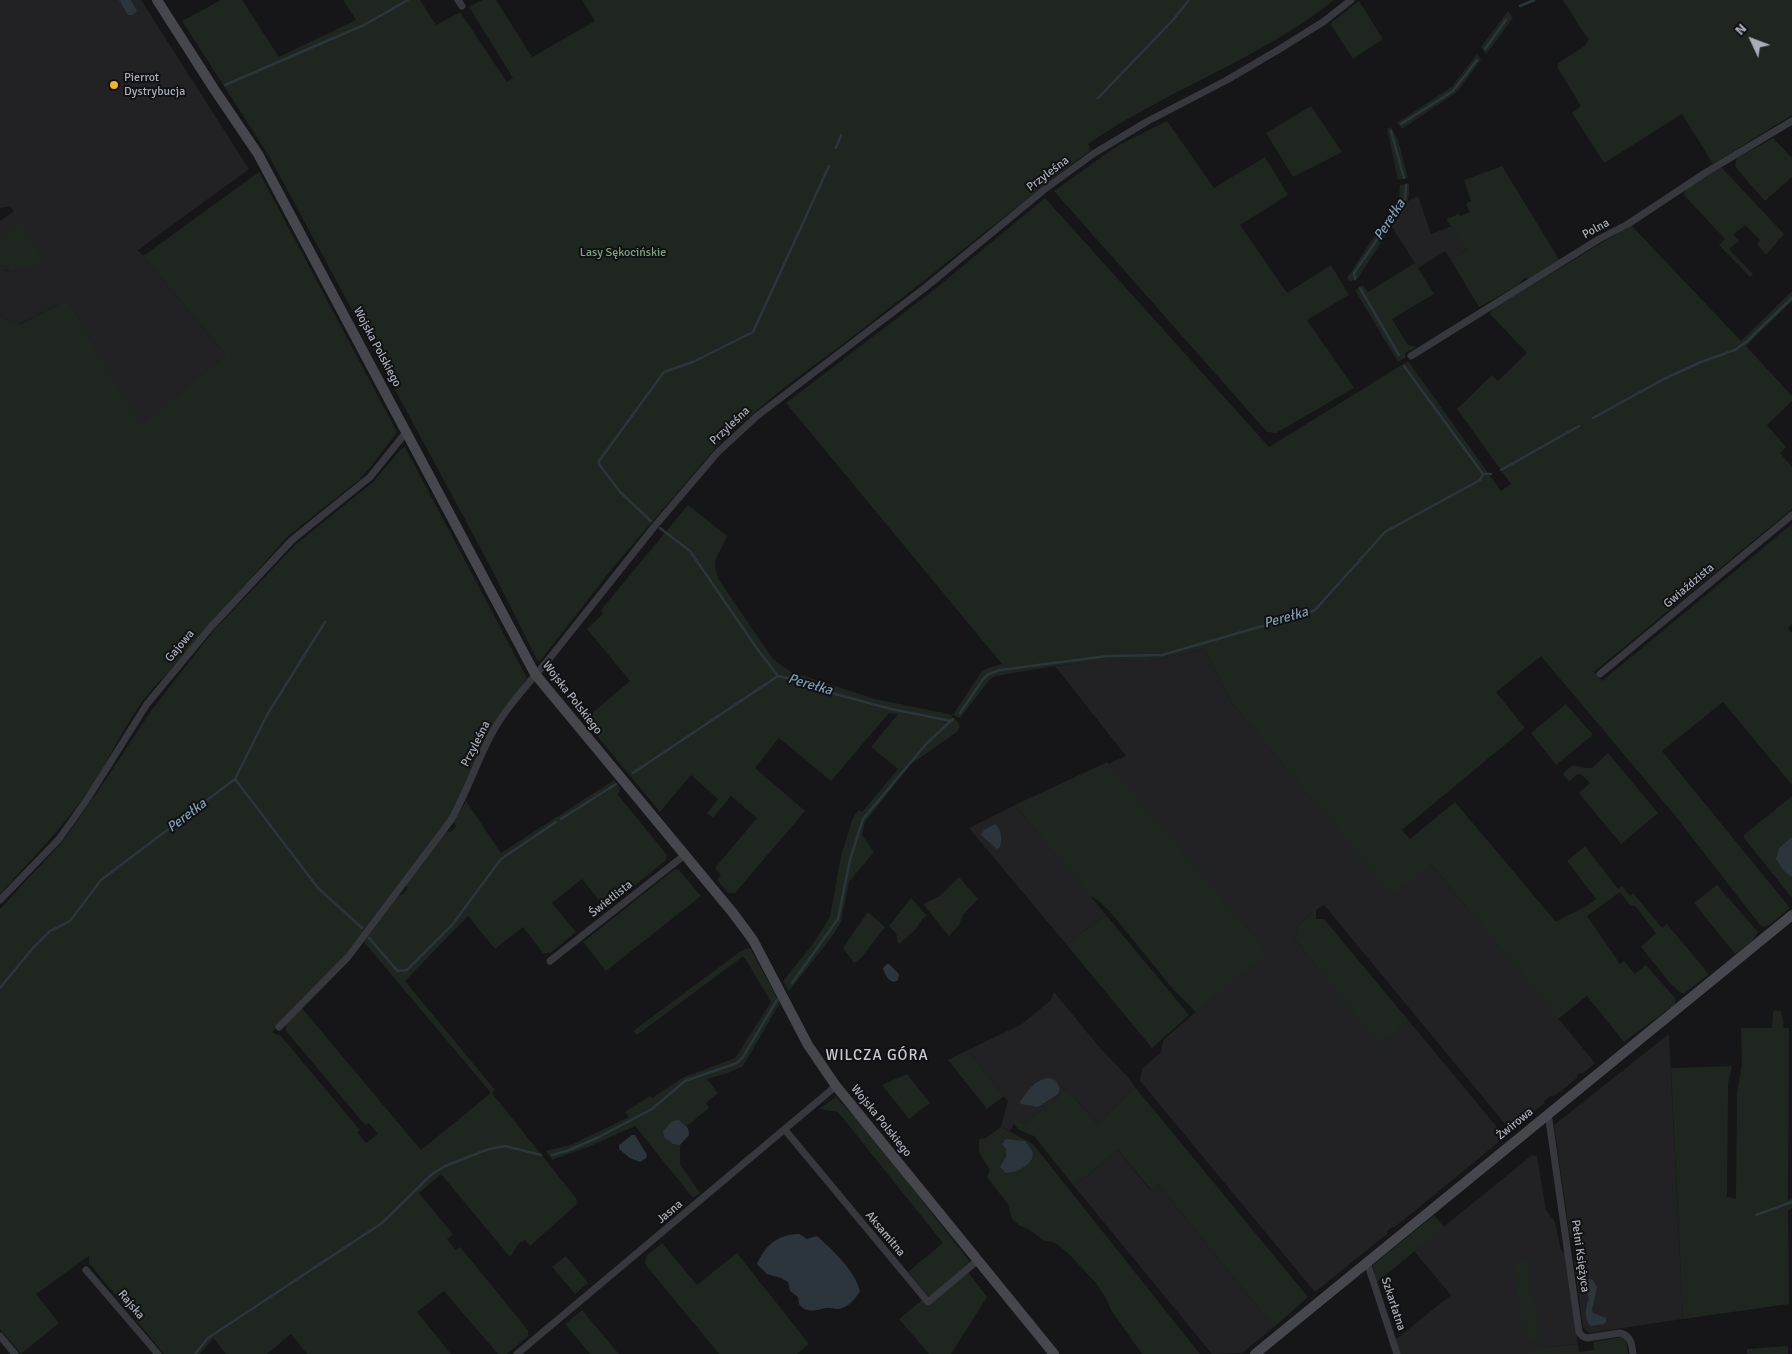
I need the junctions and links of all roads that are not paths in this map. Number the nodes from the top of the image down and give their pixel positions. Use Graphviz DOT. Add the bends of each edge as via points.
graph roads {
  1 [pos="157,0"];
  2 [pos="1352,0"];
  3 [pos="1792,121"];
  4 [pos="1411,356"];
  5 [pos="407,431"];
  6 [pos="1792,515"];
  7 [pos="535,674"];
  8 [pos="1600,674"];
  9 [pos="686,854"];
  10 [pos="0,900"];
  11 [pos="1792,915"];
  12 [pos="550,961"];
  13 [pos="279,1027"];
  14 [pos="836,1086"];
  15 [pos="1548,1113"];
  16 [pos="784,1130"];
  17 [pos="978,1260"];
  18 [pos="1367,1262"];
  19 [pos="86,1270"];
  20 [pos="0,1336"];
  21 [pos="16,1354"];
  22 [pos="158,1354"];
  23 [pos="517,1354"];
  24 [pos="1054,1354"];
  25 [pos="1255,1354"];
  26 [pos="1397,1354"];
  27 [pos="1633,1354"];
  1 -- 5 [label="street, Wojska Polskiego" via="258,154"];
  2 -- 7 [label="street, Przyleśna" via="1273,53 1148,120 1093,154 757,416 704,468"];
  3 -- 4 [label="street, Polna"];
  5 -- 7 [label="street, Wojska Polskiego"];
  5 -- 10 [label="street, Gajowa" via="370,476 292,540 210,628 150,699 59,839"];
  6 -- 8 [label="street, Gwiaździsta"];
  7 -- 9 [label="street, Wojska Polskiego"];
  7 -- 13 [label="street, Przyleśna" via="492,734 451,820 348,957"];
  9 -- 12 [label="street, Świetlista"];
  9 -- 14 [label="street, Wojska Polskiego" via="753,940 808,1045"];
  11 -- 15 [label="street, Żwirowa"];
  14 -- 16 [label="street, Jasna"];
  14 -- 17 [label="street, Wojska Polskiego"];
  15 -- 18 [label="street, Żwirowa"];
  15 -- 27 [label="street, Pełni Księżyca" via="1579,1332 1587,1338 1620,1332 1630,1340"];
  16 -- 17 [label="street, Aksamitna" via="928,1302"];
  16 -- 23 [label="street, Jasna"];
  17 -- 24 [label="street, Wojska Polskiego"];
  18 -- 25 [label="street, Żwirowa"];
  18 -- 26 [label="street, Szkarłatna"];
  19 -- 22 [label="street, Rajska"];
  20 -- 21 [label="street"];
}
